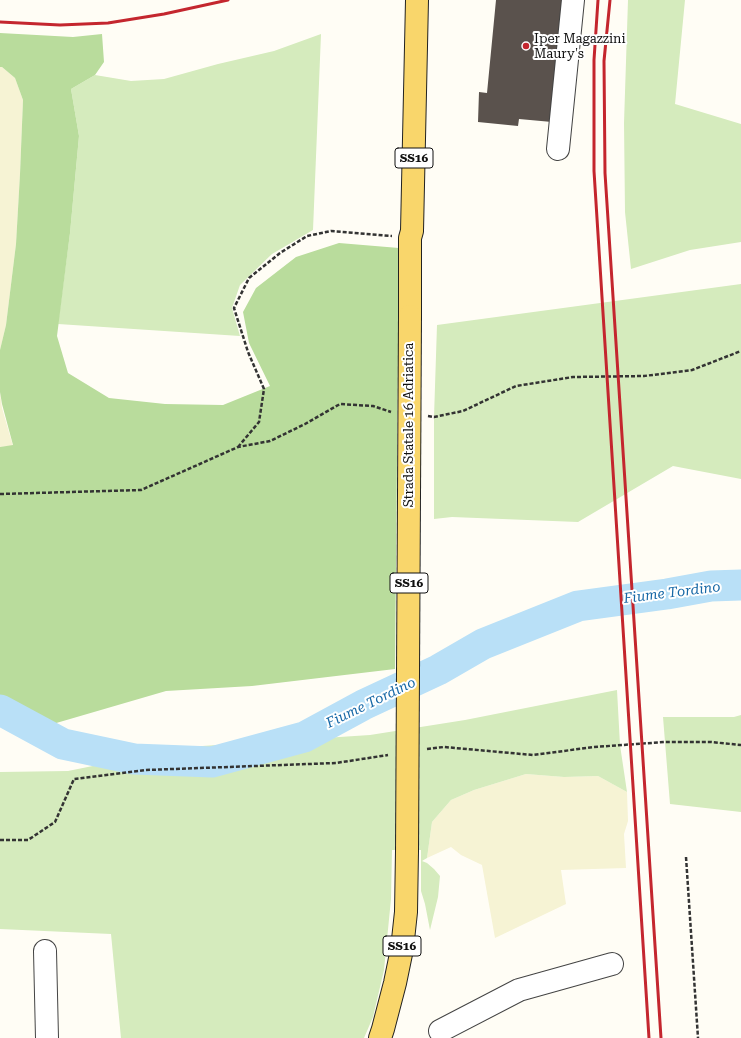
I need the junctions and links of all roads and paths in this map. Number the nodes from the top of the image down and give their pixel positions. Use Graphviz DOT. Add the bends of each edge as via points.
graph roads {
  1 [pos="417,0"];
  2 [pos="573,0"];
  3 [pos="558,148"];
  4 [pos="410,238"];
  5 [pos="741,352"];
  6 [pos="397,413"];
  7 [pos="427,416"];
  8 [pos="238,447"];
  9 [pos="0,494"];
  10 [pos="741,745"];
  11 [pos="421,750"];
  12 [pos="390,755"];
  13 [pos="0,840"];
  14 [pos="686,857"];
  15 [pos="45,950"];
  16 [pos="612,964"];
  17 [pos="442,1036"];
  18 [pos="47,1038"];
  19 [pos="380,1038"];
  20 [pos="698,1038"];
  1 -- 4 [label="main road, Strada Statale 16 Adriatica / SS16"];
  2 -- 3 [label="street"];
  4 -- 8 [label="path" via="331,231 307,236 280,253 249,278 234,308 248,352 264,389 259,422"];
  4 -- 19 [label="main road, Strada Statale 16 Adriatica / SS16, bridge" via="406,912 402,949"];
  5 -- 7 [label="path" via="692,370 644,376 573,377 516,386 463,412"];
  6 -- 8 [label="path" via="373,406 340,404 270,441"];
  8 -- 9 [label="path" via="141,490"];
  10 -- 11 [label="path" via="665,742 533,755 444,747"];
  12 -- 13 [label="path" via="336,763 146,770 74,779 55,822 28,840"];
  14 -- 20 [label="path"];
  15 -- 18 [label="street"];
  16 -- 17 [label="street" via="519,990"];
}
